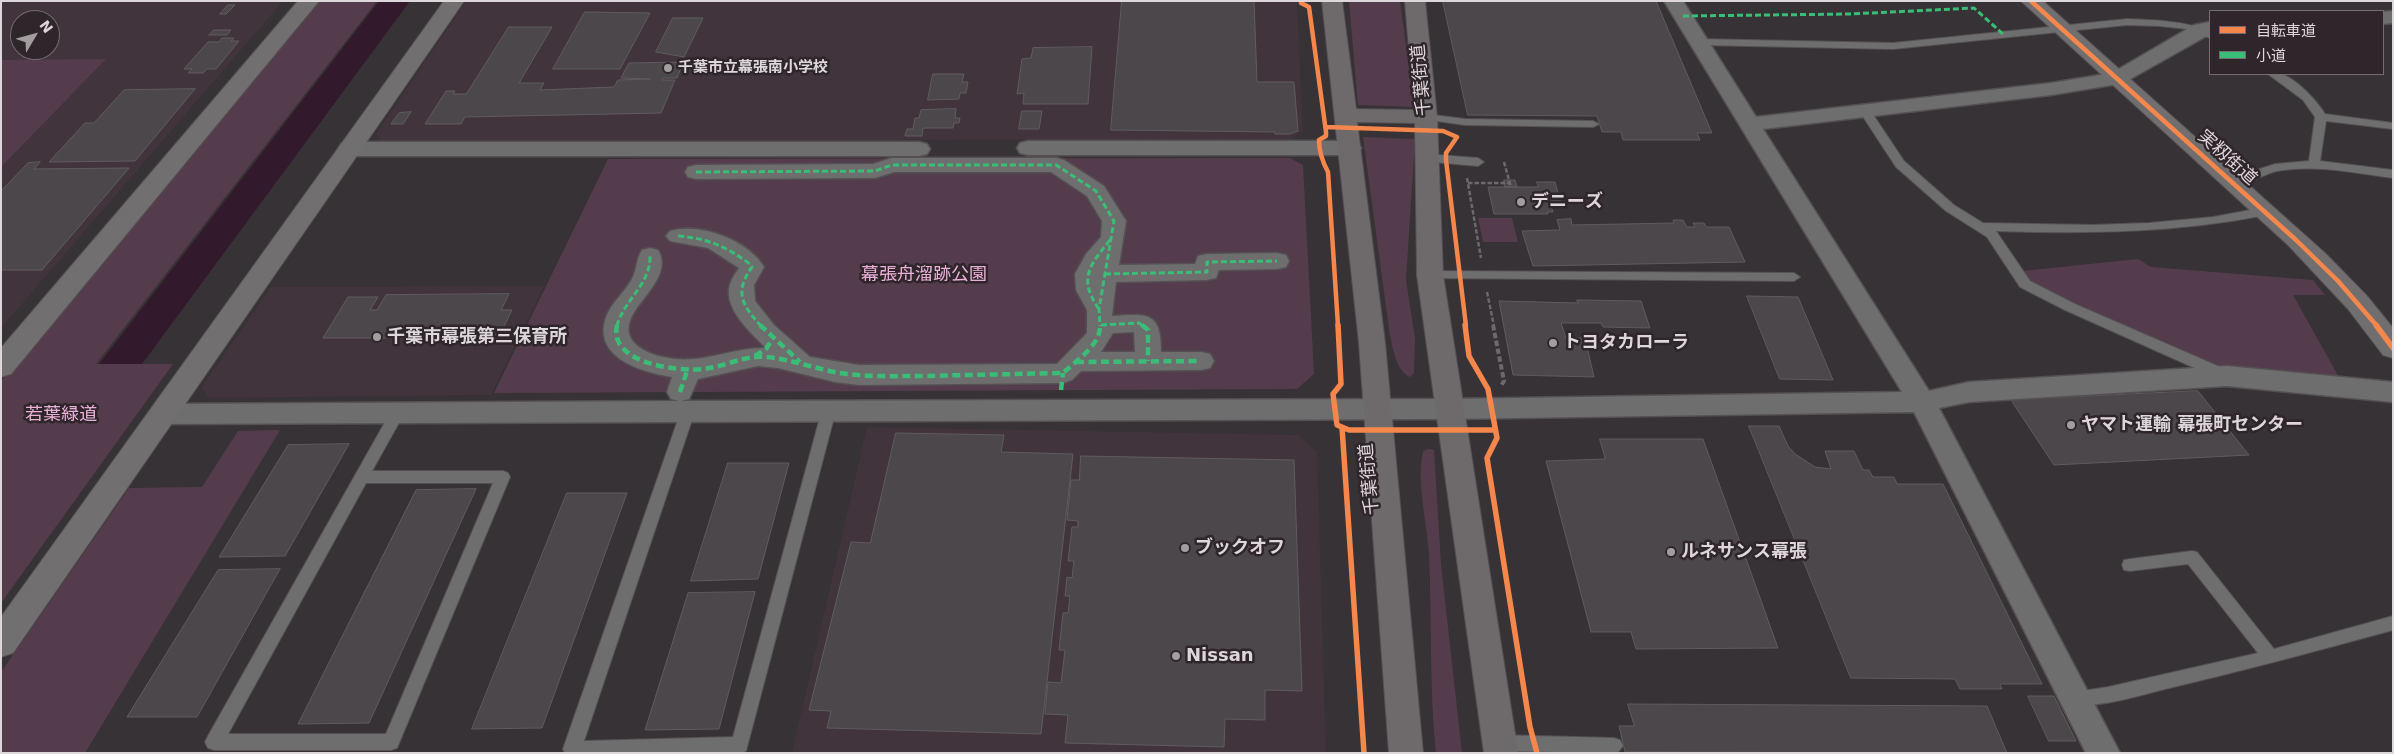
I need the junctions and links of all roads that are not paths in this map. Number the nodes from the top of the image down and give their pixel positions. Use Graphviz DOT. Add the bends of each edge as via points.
graph roads {
  1 [pos="309,1"];
  2 [pos="454,1"];
  3 [pos="1332,1"];
  4 [pos="1415,1"];
  5 [pos="1673,1"];
  6 [pos="2031,1"];
  7 [pos="2061,28"];
  8 [pos="2207,31"];
  9 [pos="1700,42"];
  10 [pos="2275,75"];
  11 [pos="2118,78"];
  12 [pos="1866,112"];
  13 [pos="1345,115"];
  14 [pos="1426,117"];
  15 [pos="2321,117"];
  16 [pos="1593,124"];
  17 [pos="1749,124"];
  18 [pos="2393,126"];
  19 [pos="1350,148"];
  20 [pos="349,149"];
  21 [pos="1426,158"];
  22 [pos="1478,162"];
  23 [pos="2314,164"];
  24 [pos="696,172"];
  25 [pos="2393,174"];
  26 [pos="2233,182"];
  27 [pos="2266,211"];
  28 [pos="1980,227"];
  29 [pos="678,236"];
  30 [pos="1112,239"];
  31 [pos="650,256"];
  32 [pos="1277,261"];
  33 [pos="1105,274"];
  34 [pos="1430,275"];
  35 [pos="1794,276"];
  36 [pos="1100,317"];
  37 [pos="2389,336"];
  38 [pos="773,338"];
  39 [pos="754,356"];
  40 [pos="1201,360"];
  41 [pos="1148,361"];
  42 [pos="804,365"];
  43 [pos="1,367"];
  44 [pos="1067,375"];
  45 [pos="2227,376"];
  46 [pos="685,390"];
  47 [pos="2393,392"];
  48 [pos="1922,402"];
  49 [pos="1377,408"];
  50 [pos="828,410"];
  51 [pos="1449,410"];
  52 [pos="398,412"];
  53 [pos="163,414"];
  54 [pos="362,476"];
  55 [pos="2130,565"];
  56 [pos="2393,623"];
  57 [pos="1,643"];
  58 [pos="2271,657"];
  59 [pos="2074,698"];
  60 [pos="1614,746"];
  61 [pos="1500,748"];
  62 [pos="1406,753"];
  63 [pos="2102,753"];
  1 -- 43 [label="street"];
  2 -- 20 [label="street"];
  3 -- 13 [label="highway, 千葉街道"];
  4 -- 14 [label="highway, 千葉街道"];
  5 -- 9 [label="street"];
  6 -- 7 [label="main road, 実籾街道"];
  7 -- 8 [label="lane" via="2164,22"];
  7 -- 9 [label="lane" via="1894,46"];
  7 -- 11 [label="main road, 実籾街道"];
  8 -- 11 [label="street"];
  9 -- 17 [label="street"];
  10 -- 15 [label="lane" via="2300,92"];
  11 -- 12 [label="street" via="2051,90"];
  11 -- 26 [label="main road, 実籾街道"];
  12 -- 17 [label="street"];
  12 -- 28 [label="lane" via="1900,164 1950,208"];
  13 -- 14 [label="highway"];
  13 -- 19 [label="highway, 千葉街道"];
  14 -- 16 [label="lane" via="1465,122"];
  14 -- 21 [label="highway, 千葉街道"];
  15 -- 18 [label="lane"];
  15 -- 23 [label="lane"];
  17 -- 48 [label="street"];
  19 -- 20 [label="street"];
  19 -- 49 [label="highway, 千葉街道"];
  20 -- 53 [label="street"];
  21 -- 22 [label="lane"];
  21 -- 34 [label="highway, 千葉街道"];
  23 -- 25 [label="lane"];
  23 -- 26 [label="lane" via="2275,168"];
  24 -- 30 [label="street" via="875,171 892,165 1056,164 1096,191 1114,221"];
  26 -- 27 [label="main road, 実籾街道"];
  27 -- 28 [label="lane" via="2205,222 2146,226 2065,229"];
  27 -- 37 [label="main road, 実籾街道"];
  28 -- 45 [label="lane" via="1991,234 2025,284"];
  29 -- 38 [label="street" via="718,242 750,264 752,267 742,285 743,301"];
  30 -- 33 [label="street"];
  30 -- 36 [label="street" via="1089,265 1086,275 1090,295"];
  31 -- 46 [label="street" via="649,272 616,322 615,334 624,350"];
  32 -- 33 [label="street" via="1206,262 1207,272"];
  33 -- 36 [label="street"];
  34 -- 35 [label="lane"];
  34 -- 51 [label="highway, 千葉街道"];
  36 -- 41 [label="street" via="1143,325 1148,330"];
  36 -- 44 [label="street" via="1100,333"];
  38 -- 39 [label="street" via="766,349"];
  38 -- 42 [label="street"];
  39 -- 42 [label="street" via="780,358"];
  39 -- 46 [label="street" via="715,367"];
  40 -- 41 [label="street"];
  41 -- 44 [label="street"];
  42 -- 44 [label="street" via="859,375"];
  45 -- 47 [label="street"];
  45 -- 48 [label="street" via="1969,392"];
  46 -- 50 [label="street"];
  46 -- 50 [label="lane" via="572,749 740,745"];
  46 -- 52 [label="street"];
  48 -- 51 [label="street"];
  48 -- 59 [label="street"];
  49 -- 50 [label="street"];
  49 -- 51 [label="street"];
  49 -- 62 [label="highway, 千葉街道"];
  51 -- 61 [label="highway, 千葉街道"];
  52 -- 53 [label="street"];
  52 -- 54 [label="lane"];
  53 -- 57 [label="street"];
  54 -- 54 [label="lane" via="309,571 214,742 391,742 503,477"];
  55 -- 58 [label="lane" via="2192,557"];
  56 -- 58 [label="lane"];
  58 -- 59 [label="lane" via="2108,695"];
  59 -- 63 [label="street"];
  60 -- 61 [label="lane"];
}
